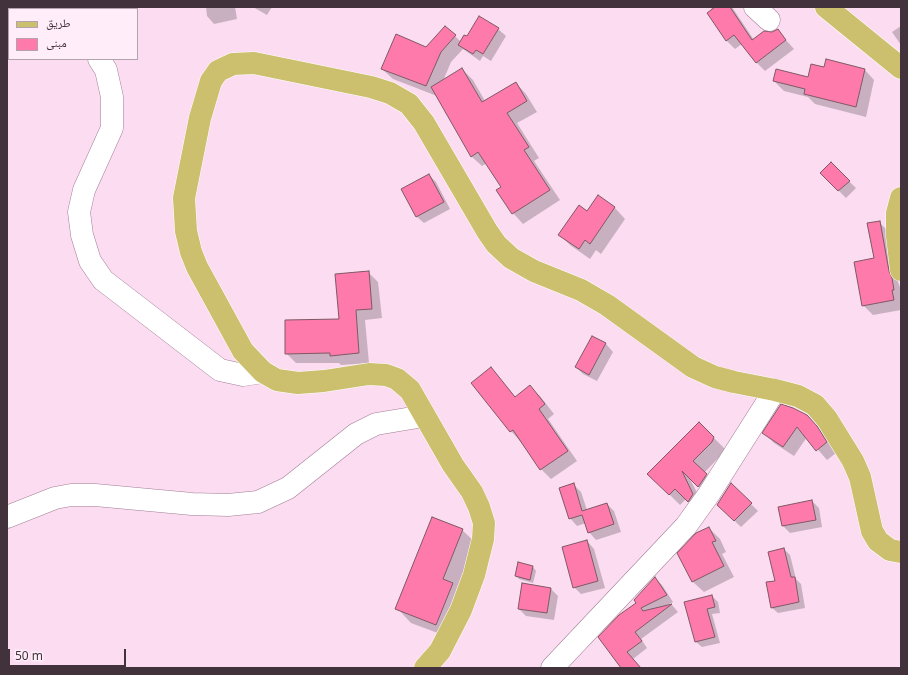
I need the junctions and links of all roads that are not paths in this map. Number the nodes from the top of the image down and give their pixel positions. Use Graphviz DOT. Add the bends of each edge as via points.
graph roads {
  1 [pos="826,7"];
  2 [pos="100,60"];
  3 [pos="901,68"];
  4 [pos="901,198"];
  5 [pos="901,270"];
  6 [pos="264,372"];
  7 [pos="776,390"];
  8 [pos="424,416"];
  9 [pos="7,517"];
  10 [pos="901,552"];
  11 [pos="424,668"];
  12 [pos="552,668"];
  1 -- 3 [label="main road"];
  2 -- 6 [label="street" via="106,70 112,97 112,128 84,190 79,212 82,235 90,261 103,280 220,370 243,375"];
  4 -- 5 [label="main road" via="897,213 897,236"];
  6 -- 7 [label="main road" via="239,344 197,267 186,231 184,198 200,118 211,81 218,71 233,64 254,63 371,87 390,93 409,104 424,123 487,231 511,258 607,304 693,367 715,377"];
  6 -- 8 [label="main road" via="277,380 298,383 369,374 386,375 397,379 410,390"];
  7 -- 10 [label="main road" via="798,396 815,405 826,419 853,461 860,477 872,531 878,541 890,550"];
  7 -- 12 [label="street" via="710,494 686,526"];
  8 -- 9 [label="street" via="369,427 356,434 288,488 258,502 228,505 192,504 71,495 55,498"];
  8 -- 11 [label="main road" via="472,492 484,523 483,539 474,575 461,610 440,651"];
}
